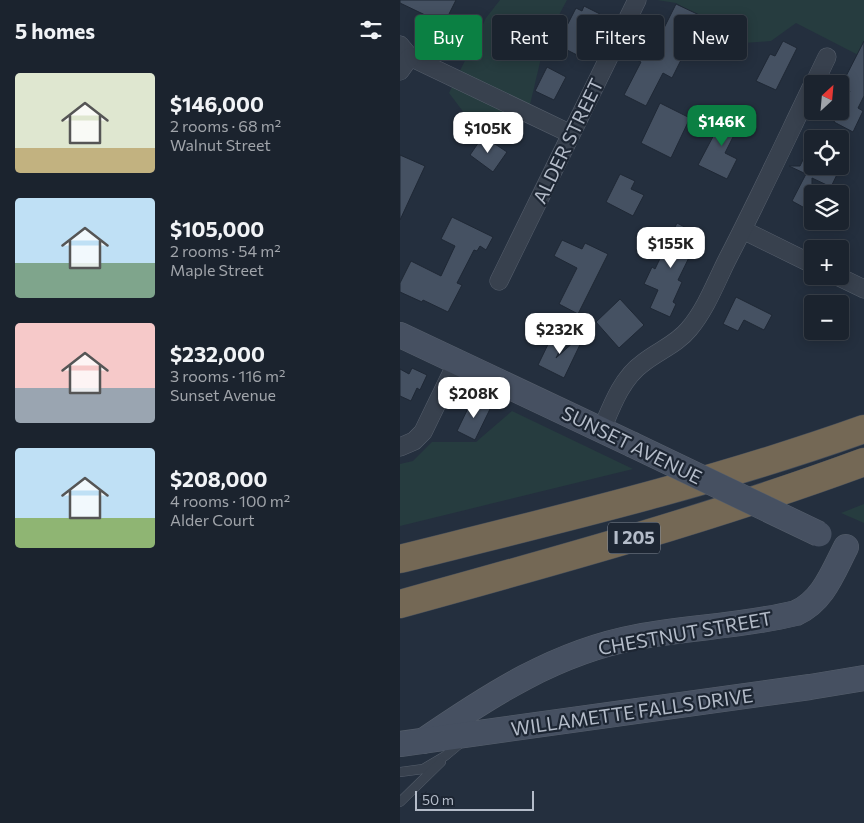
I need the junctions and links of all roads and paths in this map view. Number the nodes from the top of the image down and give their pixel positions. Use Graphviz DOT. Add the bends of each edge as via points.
graph roads {
  1 [pos="637,0"];
  2 [pos="827,57"];
  3 [pos="403,58"];
  4 [pos="818,75"];
  5 [pos="804,104"];
  6 [pos="571,134"];
  7 [pos="743,230"];
  8 [pos="804,260"];
  9 [pos="499,281"];
  10 [pos="849,282"];
  11 [pos="864,290"];
  12 [pos="400,335"];
  13 [pos="457,362"];
  14 [pos="602,429"];
  15 [pos="864,430"];
  16 [pos="400,447"];
  17 [pos="864,462"];
  18 [pos="855,552"];
  19 [pos="400,558"];
  20 [pos="400,604"];
  21 [pos="864,678"];
  22 [pos="472,734"];
  23 [pos="411,742"];
  24 [pos="446,756"];
  25 [pos="400,772"];
  26 [pos="400,802"];
  1 -- 6 [label="street, ALDER STREET"];
  2 -- 4 [label="street"];
  3 -- 6 [label="street"];
  5 -- 7 [label="street"];
  6 -- 9 [label="street, ALDER STREET"];
  7 -- 8 [label="street"];
  7 -- 14 [label="street" via="689,330 631,373"];
  10 -- 11 [label="street"];
  12 -- 13 [label="street, SUNSET AVENUE"];
  13 -- 14 [label="street, SUNSET AVENUE"];
  13 -- 16 [label="street" via="423,432 414,441"];
  14 -- 18 [label="street, SUNSET AVENUE, bridge"];
  15 -- 19 [label="highway, I 205" via="648,496"];
  17 -- 20 [label="highway, I 205" via="607,546"];
  18 -- 23 [label="street, CHESTNUT STREET" via="804,610 786,616 638,637 576,652 516,681"];
  21 -- 22 [label="street, WILLAMETTE FALLS DRIVE"];
  22 -- 23 [label="street, WILLAMETTE FALLS DRIVE"];
  22 -- 24 [label="lane"];
  24 -- 25 [label="lane" via="423,769"];
  24 -- 26 [label="lane"];
}
